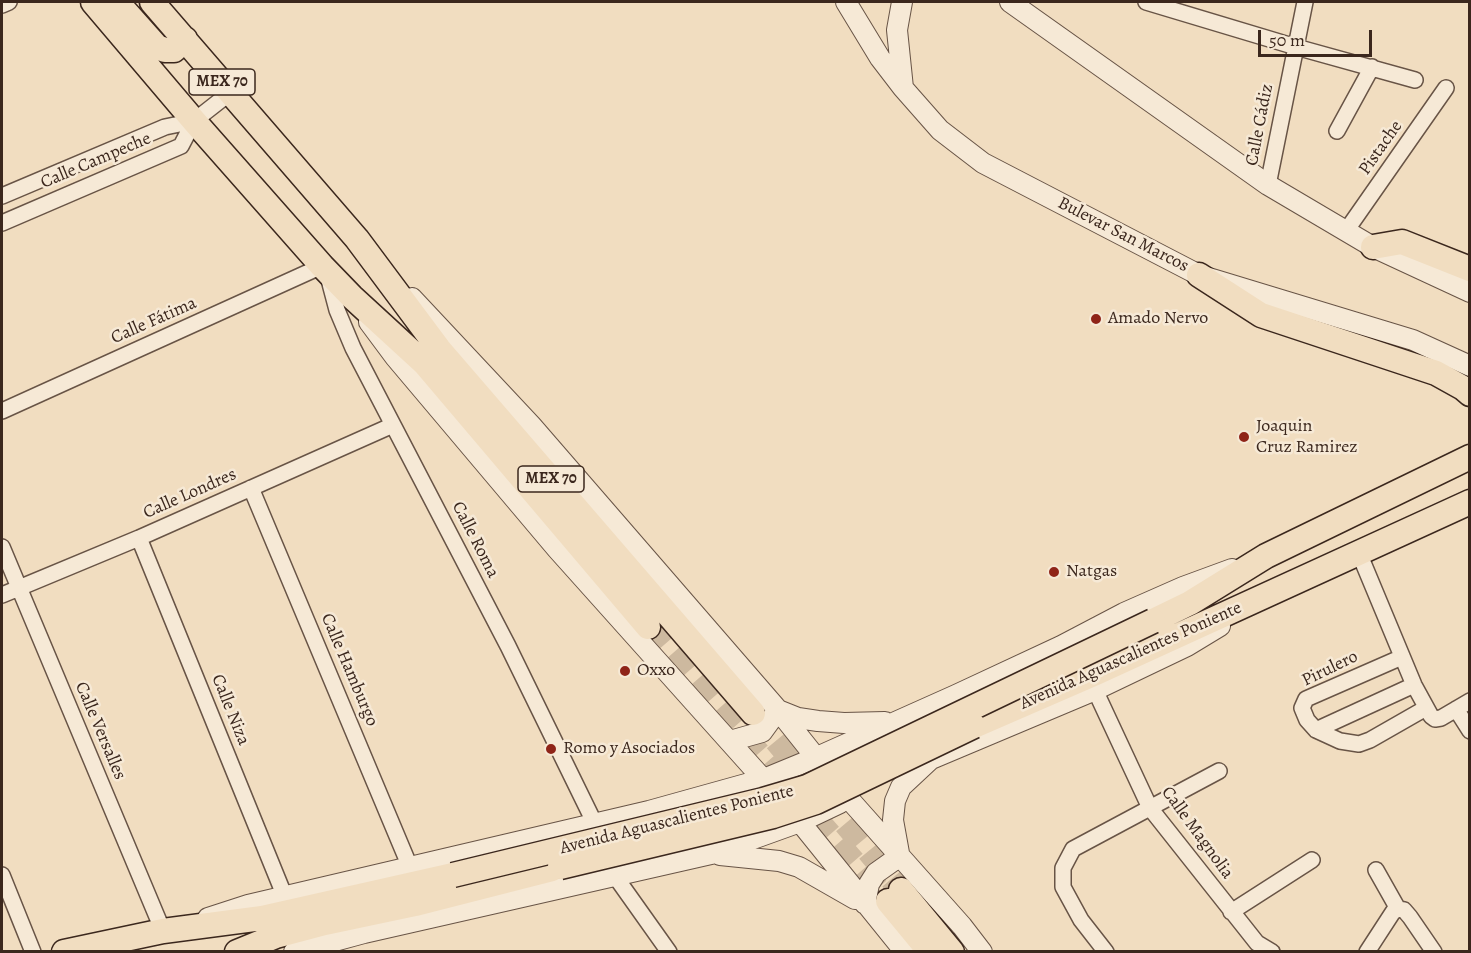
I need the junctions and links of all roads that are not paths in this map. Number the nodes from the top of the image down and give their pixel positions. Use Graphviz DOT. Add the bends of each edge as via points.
graph roads {
  1 [pos="9,2"];
  2 [pos="93,2"];
  3 [pos="117,2"];
  4 [pos="152,2"];
  5 [pos="846,2"];
  6 [pos="902,2"];
  7 [pos="1004,2"];
  8 [pos="1010,2"];
  9 [pos="1146,2"];
  10 [pos="1305,2"];
  11 [pos="2,5"];
  12 [pos="1026,14"];
  13 [pos="185,39"];
  14 [pos="1296,47"];
  15 [pos="1372,67"];
  16 [pos="1415,80"];
  17 [pos="903,88"];
  18 [pos="1446,88"];
  19 [pos="231,92"];
  20 [pos="194,121"];
  21 [pos="1337,131"];
  22 [pos="1269,185"];
  23 [pos="2,196"];
  24 [pos="2,223"];
  25 [pos="1346,231"];
  26 [pos="357,239"];
  27 [pos="1373,247"];
  28 [pos="325,268"];
  29 [pos="1470,269"];
  30 [pos="1200,274"];
  31 [pos="1470,292"];
  32 [pos="352,297"];
  33 [pos="1470,366"];
  34 [pos="1470,394"];
  35 [pos="2,411"];
  36 [pos="393,425"];
  37 [pos="1468,455"];
  38 [pos="251,488"];
  39 [pos="1470,502"];
  40 [pos="139,538"];
  41 [pos="2,547"];
  42 [pos="1359,553"];
  43 [pos="1266,556"];
  44 [pos="19,588"];
  45 [pos="1271,593"];
  46 [pos="2,596"];
  47 [pos="648,627"];
  48 [pos="1402,657"];
  49 [pos="1414,685"];
  50 [pos="1095,690"];
  51 [pos="1470,700"];
  52 [pos="1426,708"];
  53 [pos="778,710"];
  54 [pos="1456,710"];
  55 [pos="753,713"];
  56 [pos="897,721"];
  57 [pos="1316,730"];
  58 [pos="1470,732"];
  59 [pos="730,741"];
  60 [pos="815,758"];
  61 [pos="931,759"];
  62 [pos="1219,771"];
  63 [pos="764,779"];
  64 [pos="849,799"];
  65 [pos="1150,808"];
  66 [pos="649,811"];
  67 [pos="800,822"];
  68 [pos="595,824"];
  69 [pos="711,854"];
  70 [pos="900,856"];
  71 [pos="1312,860"];
  72 [pos="662,865"];
  73 [pos="410,867"];
  74 [pos="1376,870"];
  75 [pos="2,875"];
  76 [pos="615,876"];
  77 [pos="285,897"];
  78 [pos="885,898"];
  79 [pos="1398,909"];
  80 [pos="1232,912"];
  81 [pos="174,930"];
  82 [pos="33,951"];
  83 [pos="63,951"];
  84 [pos="237,951"];
  85 [pos="300,951"];
  86 [pos="669,951"];
  87 [pos="904,951"];
  88 [pos="930,951"];
  89 [pos="952,951"];
  90 [pos="982,951"];
  91 [pos="1106,951"];
  92 [pos="1272,951"];
  93 [pos="1367,951"];
  94 [pos="1434,951"];
  1 -- 11 [label="street"];
  2 -- 20 [label="main road, MEX 70"];
  3 -- 13 [label="main road" via="157,46 174,50"];
  4 -- 13 [label="main road, MEX 70"];
  5 -- 17 [label="street, Bulevar San Marcos"];
  6 -- 17 [label="street" via="897,30"];
  7 -- 12 [label="street"];
  8 -- 12 [label="street"];
  9 -- 14 [label="street"];
  10 -- 14 [label="street, Calle Cádiz"];
  12 -- 22 [label="street"];
  13 -- 19 [label="main road, MEX 70"];
  14 -- 15 [label="street"];
  14 -- 22 [label="street, Calle Cádiz"];
  15 -- 16 [label="street"];
  15 -- 21 [label="street"];
  17 -- 30 [label="street, Bulevar San Marcos" via="940,130 983,163"];
  18 -- 25 [label="street, Pistache"];
  19 -- 20 [label="street, Calle Campeche"];
  19 -- 26 [label="main road, MEX 70"];
  20 -- 23 [label="street, Calle Campeche" via="165,127"];
  20 -- 24 [label="street, Calle Campeche" via="181,146"];
  20 -- 28 [label="main road, MEX 70"];
  22 -- 25 [label="street"];
  25 -- 27 [label="street"];
  26 -- 53 [label="street, MEX 70" via="531,425"];
  26 -- 55 [label="main road, MEX 70" via="439,349"];
  27 -- 29 [label="main road" via="1402,242"];
  27 -- 31 [label="street"];
  28 -- 32 [label="main road, MEX 70"];
  28 -- 35 [label="street, Calle Fátima"];
  28 -- 36 [label="street, Calle Roma" via="353,348"];
  30 -- 33 [label="street, Bulevar San Marcos" via="1413,340"];
  30 -- 34 [label="main road" via="1261,315 1436,373"];
  32 -- 47 [label="main road, MEX 70" via="425,364"];
  32 -- 59 [label="street, MEX 70" via="395,357 557,549"];
  36 -- 38 [label="street, Calle Londres"];
  36 -- 68 [label="street, Calle Roma"];
  37 -- 43 [label="main road, Avenida Aguascalientes Poniente"];
  38 -- 40 [label="street, Calle Londres"];
  38 -- 73 [label="street, Calle Hamburgo"];
  39 -- 42 [label="main road, Avenida Aguascalientes Poniente"];
  40 -- 44 [label="street, Calle Londres"];
  40 -- 77 [label="street, Calle Niza"];
  41 -- 44 [label="street, Calle Versalles"];
  42 -- 45 [label="main road, Avenida Aguascalientes Poniente"];
  42 -- 48 [label="street"];
  43 -- 56 [label="street, Avenida Aguascalientes Poniente" via="1124,614"];
  43 -- 81 [label="main road, Avenida Aguascalientes Poniente, bridge" via="1190,603 807,787 453,875 262,918"];
  44 -- 46 [label="street, Calle Londres"];
  44 -- 81 [label="street, Calle Versalles"];
  45 -- 50 [label="street, Avenida Aguascalientes Poniente" via="1187,646"];
  45 -- 84 [label="main road, Avenida Aguascalientes Poniente, bridge" via="974,726 816,802 773,816 325,923"];
  48 -- 49 [label="street"];
  48 -- 57 [label="street, Pirulero" via="1306,699 1302,708 1306,720"];
  49 -- 52 [label="street"];
  49 -- 57 [label="street"];
  50 -- 61 [label="street, Avenida Aguascalientes Poniente"];
  50 -- 65 [label="street, Calle Magnolia"];
  51 -- 54 [label="street"];
  52 -- 54 [label="street" via="1435,719"];
  52 -- 57 [label="street" via="1359,744 1340,741"];
  53 -- 56 [label="street" via="818,722"];
  53 -- 59 [label="street" via="762,732"];
  53 -- 60 [label="street, MEX 70"];
  54 -- 58 [label="street"];
  56 -- 60 [label="street, Avenida Aguascalientes Poniente"];
  56 -- 61 [label="street" via="885,742 893,758 909,763"];
  59 -- 63 [label="street, MEX 70"];
  60 -- 63 [label="street, Avenida Aguascalientes Poniente"];
  60 -- 64 [label="street, MEX 70"];
  61 -- 64 [label="street, Avenida Aguascalientes Poniente"];
  61 -- 70 [label="street" via="901,788 895,801 893,820"];
  62 -- 65 [label="street"];
  63 -- 66 [label="street, Avenida Aguascalientes Poniente"];
  63 -- 67 [label="street, MEX 70"];
  64 -- 67 [label="street, Avenida Aguascalientes Poniente"];
  64 -- 70 [label="street, MEX 70"];
  65 -- 80 [label="street, Calle Magnolia"];
  65 -- 91 [label="street" via="1073,849 1063,868 1063,888 1081,920"];
  66 -- 68 [label="street, Avenida Aguascalientes Poniente"];
  66 -- 72 [label="street" via="664,832"];
  67 -- 69 [label="street, Avenida Aguascalientes Poniente"];
  67 -- 78 [label="street, MEX 70"];
  68 -- 73 [label="street, Avenida Aguascalientes Poniente"];
  69 -- 72 [label="street, Avenida Aguascalientes Poniente"];
  69 -- 78 [label="street" via="779,861"];
  70 -- 78 [label="street" via="876,873 869,884"];
  70 -- 90 [label="street, MEX 70"];
  71 -- 80 [label="street"];
  72 -- 76 [label="street, Avenida Aguascalientes Poniente"];
  73 -- 77 [label="street, Avenida Aguascalientes Poniente"];
  74 -- 79 [label="street"];
  75 -- 82 [label="street"];
  76 -- 85 [label="street, Avenida Aguascalientes Poniente"];
  76 -- 86 [label="street"];
  77 -- 81 [label="street, Avenida Aguascalientes Poniente"];
  78 -- 87 [label="street, MEX 70"];
  78 -- 88 [label="main road, MEX 70"];
  78 -- 89 [label="main road, MEX 70"];
  79 -- 93 [label="street"];
  79 -- 94 [label="street" via="1404,910"];
  80 -- 92 [label="street, Calle Magnolia" via="1257,943"];
  81 -- 83 [label="main road, Avenida Aguascalientes Poniente"];
}
